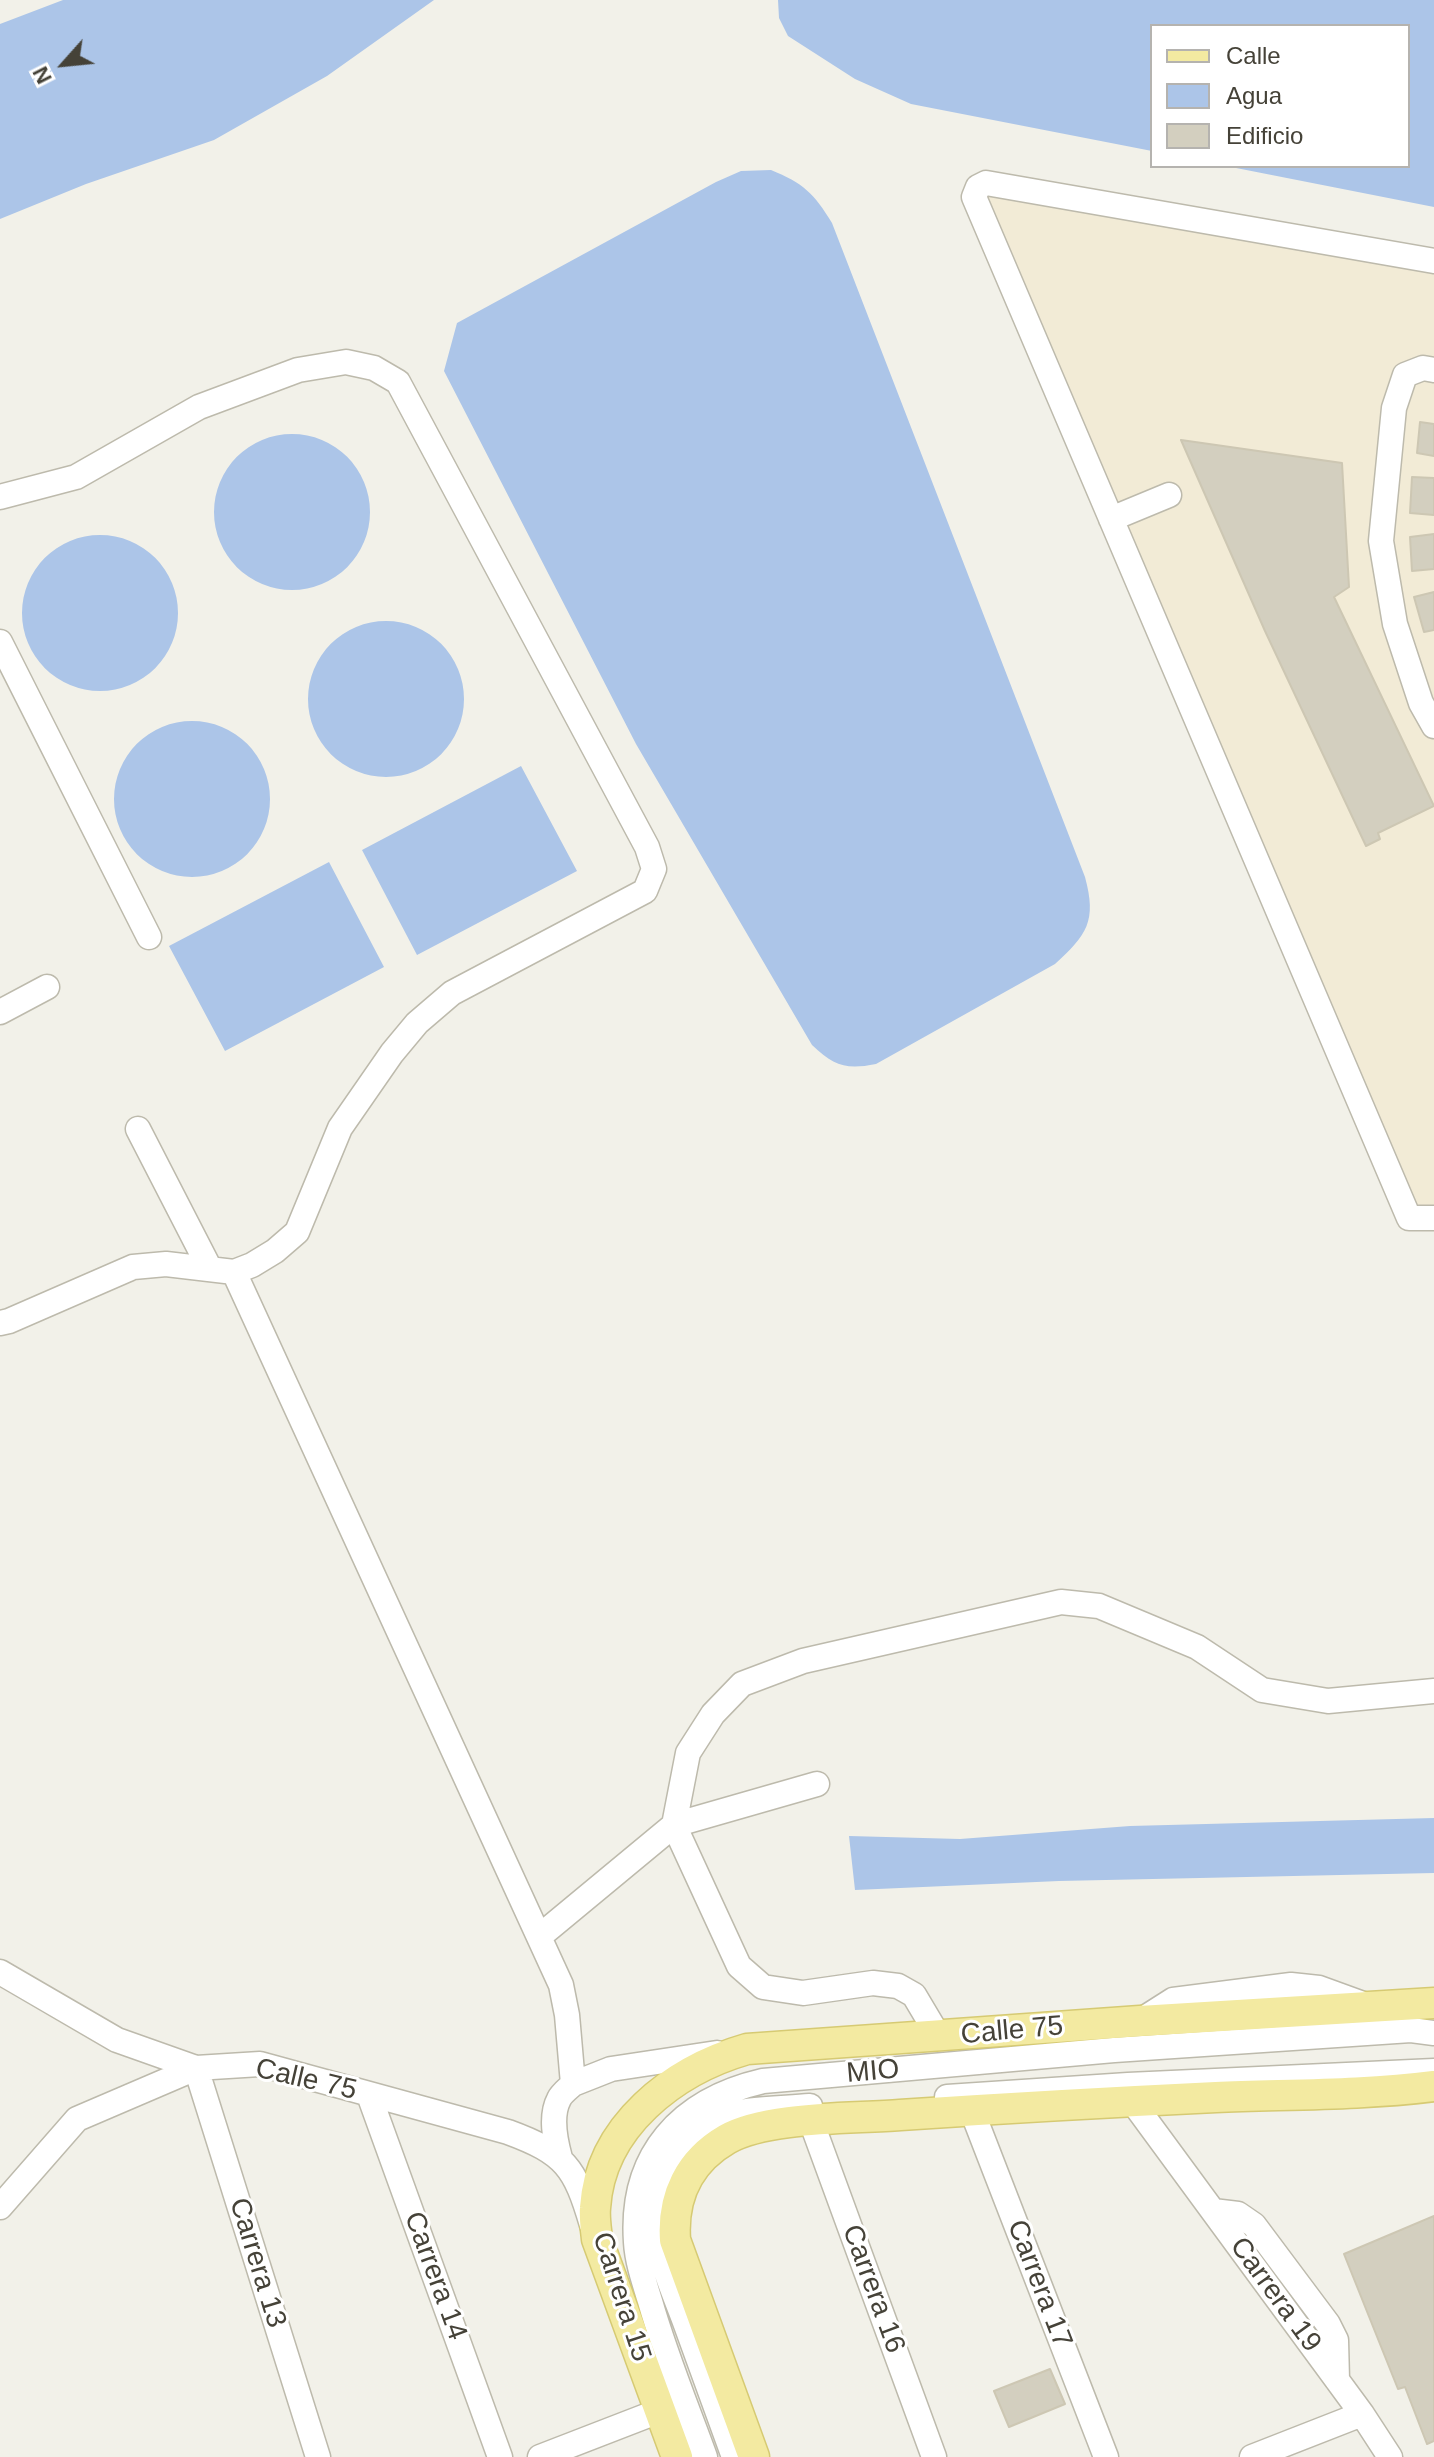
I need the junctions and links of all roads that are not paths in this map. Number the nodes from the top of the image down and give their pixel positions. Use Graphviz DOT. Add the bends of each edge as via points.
graph roads {
  1 [pos="1434,261"];
  2 [pos="1434,370"];
  3 [pos="1169,495"];
  4 [pos="0,497"];
  5 [pos="1111,519"];
  6 [pos="3,653"];
  7 [pos="1434,726"];
  8 [pos="149,937"];
  9 [pos="47,987"];
  10 [pos="0,1012"];
  11 [pos="138,1129"];
  12 [pos="1434,1218"];
  13 [pos="222,1271"];
  14 [pos="0,1323"];
  15 [pos="1434,1691"];
  16 [pos="817,1784"];
  17 [pos="674,1825"];
  18 [pos="540,1936"];
  19 [pos="0,1972"];
  20 [pos="1434,2003"];
  21 [pos="1434,2033"];
  22 [pos="939,2037"];
  23 [pos="747,2049"];
  24 [pos="196,2068"];
  25 [pos="1434,2071"];
  26 [pos="573,2084"];
  27 [pos="1434,2086"];
  28 [pos="369,2095"];
  29 [pos="1132,2101"];
  30 [pos="972,2111"];
  31 [pos="811,2121"];
  32 [pos="621,2136"];
  33 [pos="560,2158"];
  34 [pos="0,2207"];
  35 [pos="597,2239"];
  36 [pos="659,2411"];
  37 [pos="1362,2414"];
  38 [pos="1264,2455"];
  39 [pos="318,2457"];
  40 [pos="500,2457"];
  41 [pos="540,2457"];
  42 [pos="677,2457"];
  43 [pos="705,2457"];
  44 [pos="734,2457"];
  45 [pos="754,2457"];
  46 [pos="934,2457"];
  47 [pos="1106,2457"];
  48 [pos="1390,2457"];
  1 -- 5 [label="street" via="986,183 978,187 974,197"];
  2 -- 7 [label="street" via="1405,375 1394,408 1381,541 1395,624"];
  3 -- 5 [label="street"];
  4 -- 13 [label="street" via="76,477 199,407 298,370 346,362 374,368 398,382 647,847 654,869 645,891 452,993 417,1023 340,1128 297,1232 252,1265"];
  5 -- 12 [label="street" via="1409,1218"];
  6 -- 8 [label="street"];
  9 -- 10 [label="street"];
  11 -- 13 [label="street"];
  13 -- 14 [label="street" via="166,1264 133,1267"];
  13 -- 18 [label="street"];
  15 -- 17 [label="street" via="1328,1701 1262,1690 1197,1647 1099,1606 1061,1602 803,1661 742,1684 713,1714 688,1753"];
  16 -- 17 [label="street"];
  17 -- 18 [label="street"];
  17 -- 22 [label="street" via="739,1966 763,1987 803,1993 873,1983 898,1986 914,1995"];
  18 -- 26 [label="street" via="561,1985"];
  19 -- 24 [label="street" via="117,2040"];
  20 -- 22 [label="main road, Calle 75"];
  21 -- 43 [label="street, MIO" via="1411,2030 1114,2050 763,2081 692,2109 656,2150 644,2175 636,2204 636,2244 657,2325"];
  22 -- 23 [label="main road, Calle 75"];
  23 -- 26 [label="street" via="611,2069"];
  23 -- 32 [label="main road, Calle 75" via="675,2081"];
  24 -- 28 [label="street, Calle 75" via="260,2064"];
  24 -- 34 [label="street, Calle 75" via="77,2119"];
  24 -- 39 [label="street, Carrera 13"];
  25 -- 44 [label="street, MIO" via="741,2111 712,2121 673,2158 655,2219 666,2272"];
  26 -- 33 [label="street" via="559,2098 555,2120"];
  27 -- 29 [label="main road"];
  28 -- 33 [label="street, Calle 75" via="508,2132 539,2143"];
  28 -- 40 [label="street, Carrera 14"];
  29 -- 30 [label="main road"];
  29 -- 37 [label="street, Carrera 19"];
  30 -- 31 [label="main road"];
  30 -- 47 [label="street, Carrera 17"];
  31 -- 45 [label="main road" via="749,2129 729,2138 704,2155 676,2205 675,2240"];
  31 -- 46 [label="street, Carrera 16"];
  32 -- 35 [label="main road, Carrera 15" via="598,2189"];
  33 -- 35 [label="street, Calle 75" via="575,2176"];
  35 -- 36 [label="main road, Carrera 15"];
  36 -- 41 [label="street"];
  36 -- 42 [label="main road, Carrera 15"];
  37 -- 38 [label="street"];
  37 -- 48 [label="street, Carrera 19"];
}
